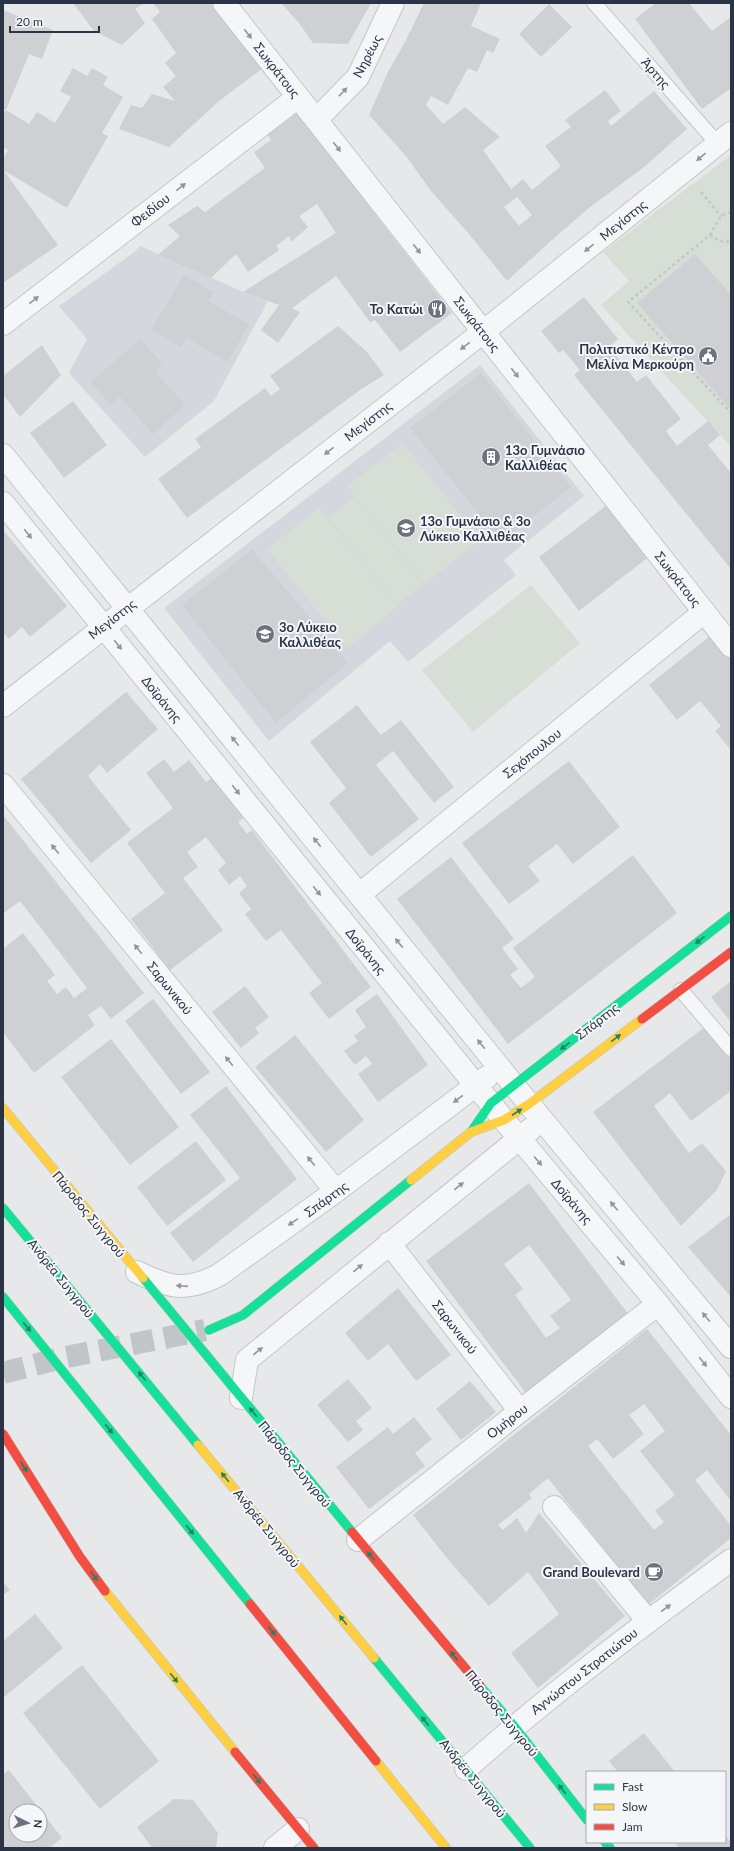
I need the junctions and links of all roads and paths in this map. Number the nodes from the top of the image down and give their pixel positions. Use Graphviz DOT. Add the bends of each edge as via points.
graph roads {
  1 [pos="224,3"];
  2 [pos="393,3"];
  3 [pos="594,3"];
  4 [pos="298,96"];
  5 [pos="316,120"];
  6 [pos="724,138"];
  7 [pos="684,172"];
  8 [pos="731,212"];
  9 [pos="721,216"];
  10 [pos="710,235"];
  11 [pos="731,242"];
  12 [pos="3,324"];
  13 [pos="483,332"];
  14 [pos="731,413"];
  15 [pos="3,455"];
  16 [pos="3,503"];
  17 [pos="127,608"];
  18 [pos="704,612"];
  19 [pos="103,626"];
  20 [pos="731,646"];
  21 [pos="3,706"];
  22 [pos="3,785"];
  23 [pos="360,894"];
  24 [pos="731,916"];
  25 [pos="731,952"];
  26 [pos="681,990"];
  27 [pos="731,1049"];
  28 [pos="500,1067"];
  29 [pos="515,1085"];
  30 [pos="476,1086"];
  31 [pos="491,1103"];
  32 [pos="3,1108"];
  33 [pos="536,1111"];
  34 [pos="504,1120"];
  35 [pos="471,1132"];
  36 [pos="519,1138"];
  37 [pos="336,1192"];
  38 [pos="3,1208"];
  39 [pos="389,1243"];
  40 [pos="137,1272"];
  41 [pos="3,1297"];
  42 [pos="658,1304"];
  43 [pos="208,1330"];
  44 [pos="731,1347"];
  45 [pos="731,1397"];
  46 [pos="241,1398"];
  47 [pos="520,1411"];
  48 [pos="3,1434"];
  49 [pos="554,1507"];
  50 [pos="358,1540"];
  51 [pos="731,1560"];
  52 [pos="648,1621"];
  53 [pos="514,1726"];
  54 [pos="466,1770"];
  55 [pos="586,1819"];
  56 [pos="298,1829"];
  57 [pos="275,1848"];
  58 [pos="314,1848"];
  59 [pos="446,1848"];
  60 [pos="530,1848"];
  1 -- 4 [label="street, Σωκράτους, one-way"];
  5 -- 2 [label="street, Νηρέως, one-way" via="358,77"];
  3 -- 6 [label="lane, Άρτης"];
  4 -- 5 [label="street, Σωκράτους"];
  12 -- 4 [label="street, Φειδίου, one-way"];
  5 -- 13 [label="street, Σωκράτους, one-way"];
  6 -- 7 [label="street, Μεγίστης, one-way"];
  7 -- 9 [label="path"];
  7 -- 13 [label="street, Μεγίστης, one-way"];
  8 -- 9 [label="path"];
  9 -- 10 [label="path"];
  10 -- 11 [label="path" via="719,241"];
  10 -- 14 [label="path" via="628,302"];
  13 -- 17 [label="street, Μεγίστης, one-way"];
  13 -- 18 [label="street, Σωκράτους, one-way"];
  15 -- 17 [label="street"];
  16 -- 19 [label="street, Δοϊράνης, one-way"];
  17 -- 19 [label="street, Μεγίστης"];
  23 -- 17 [label="street, one-way"];
  18 -- 20 [label="street, Σωκράτους"];
  18 -- 23 [label="street, Σεχόπουλου"];
  19 -- 21 [label="street, Μεγίστης"];
  19 -- 30 [label="street, Δοϊράνης, one-way"];
  37 -- 22 [label="street, Σαρωνικού, one-way"];
  28 -- 23 [label="street, one-way"];
  24 -- 29 [label="main road, Σπάρτης, one-way"];
  25 -- 26 [label="main road, Σπάρτης"];
  26 -- 27 [label="lane"];
  33 -- 26 [label="main road, Σπάρτης, one-way"];
  28 -- 29 [label="street"];
  28 -- 30 [label="street, Σπάρτης"];
  29 -- 31 [label="main road, Σπάρτης"];
  29 -- 33 [label="street"];
  30 -- 31 [label="street, Δοϊράνης"];
  30 -- 37 [label="street, Σπάρτης, one-way"];
  31 -- 34 [label="street, Δοϊράνης"];
  31 -- 35 [label="main road, Σπάρτης"];
  32 -- 40 [label="main road, Πάροδος Συγγρού"];
  34 -- 33 [label="main road, Σπάρτης, one-way"];
  33 -- 36 [label="street, Σπάρτης"];
  44 -- 33 [label="street, one-way"];
  34 -- 35 [label="main road, Σπάρτης"];
  34 -- 36 [label="street, Δοϊράνης"];
  35 -- 43 [label="main road, Σπάρτης" via="259,1303 237,1318"];
  39 -- 36 [label="street, Σπάρτης, one-way"];
  36 -- 42 [label="street, Δοϊράνης, one-way"];
  37 -- 40 [label="street, Σπάρτης, one-way" via="204,1283 188,1287 167,1285"];
  54 -- 38 [label="main road, Ανδρέα Συγγρού, one-way"];
  46 -- 39 [label="street, Σπάρτης, one-way" via="247,1360"];
  39 -- 47 [label="street, Σαρωνικού"];
  40 -- 46 [label="main road, Πάροδος Συγγρού"];
  41 -- 59 [label="main road, one-way"];
  42 -- 45 [label="street, Δοϊράνης, one-way"];
  42 -- 47 [label="street, Ομήρου"];
  50 -- 46 [label="main road, Πάροδος Συγγρού, one-way"];
  47 -- 50 [label="street, Ομήρου"];
  48 -- 56 [label="main road, one-way" via="95,1579"];
  49 -- 52 [label="street, Αγνώστου Στρατιώτου"];
  53 -- 50 [label="main road, Πάροδος Συγγρού, one-way"];
  52 -- 51 [label="street, Αγνώστου Στρατιώτου, one-way"];
  52 -- 53 [label="street, Αγνώστου Στρατιώτου"];
  53 -- 54 [label="street, Αγνώστου Στρατιώτου"];
  55 -- 53 [label="main road, Πάροδος Συγγρού, one-way"];
  54 -- 60 [label="main road, Ανδρέα Συγγρού"];
  56 -- 57 [label="street"];
  56 -- 58 [label="main road"];
}
